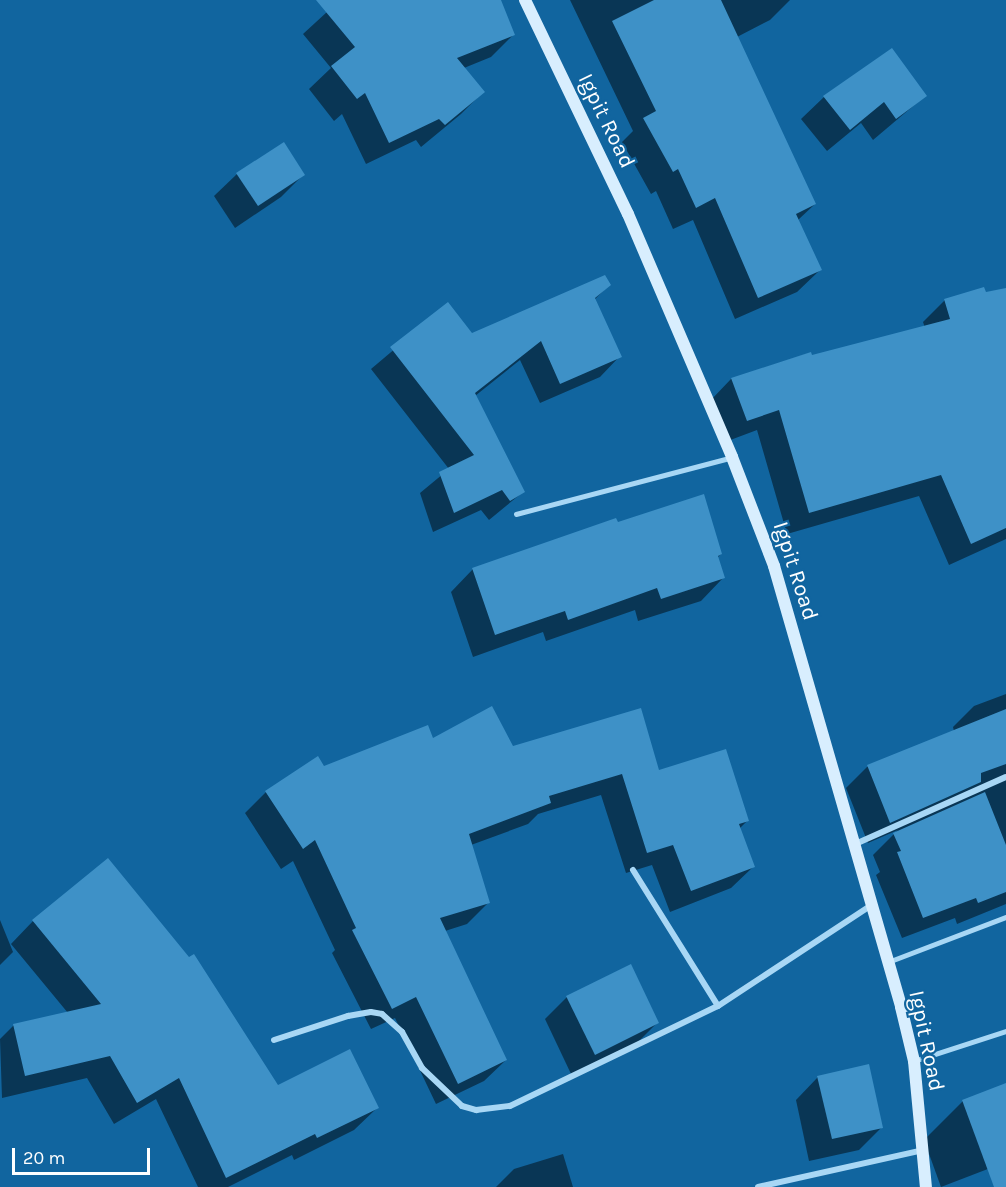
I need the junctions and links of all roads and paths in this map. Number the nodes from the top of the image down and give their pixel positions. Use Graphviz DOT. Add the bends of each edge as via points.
graph roads {
  1 [pos="525,0"];
  2 [pos="732,457"];
  3 [pos="516,514"];
  4 [pos="1006,777"];
  5 [pos="853,845"];
  6 [pos="633,870"];
  7 [pos="870,906"];
  8 [pos="1006,917"];
  9 [pos="885,962"];
  10 [pos="718,1006"];
  11 [pos="1006,1031"];
  12 [pos="274,1040"];
  13 [pos="914,1061"];
  14 [pos="924,1150"];
  15 [pos="758,1187"];
  16 [pos="926,1187"];
  1 -- 2 [label="street, Igpit Road" via="628,214"];
  2 -- 3 [label="lane"];
  2 -- 5 [label="street, Igpit Road" via="774,566"];
  4 -- 5 [label="street"];
  5 -- 7 [label="street, Igpit Road"];
  6 -- 10 [label="street"];
  7 -- 9 [label="street, Igpit Road"];
  7 -- 10 [label="street"];
  8 -- 9 [label="lane"];
  9 -- 13 [label="street, Igpit Road"];
  10 -- 12 [label="street" via="510,1106 476,1110 462,1106 446,1094 422,1068 402,1032 382,1014 348,1016"];
  11 -- 13 [label="lane"];
  13 -- 14 [label="street, Igpit Road"];
  14 -- 15 [label="street"];
  14 -- 16 [label="street, Igpit Road"];
}
